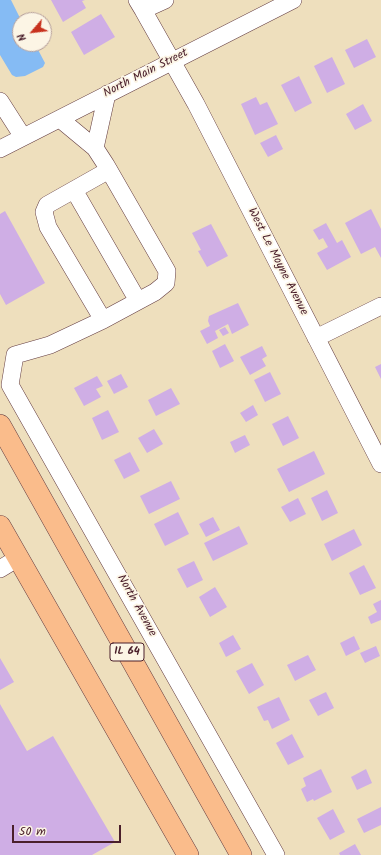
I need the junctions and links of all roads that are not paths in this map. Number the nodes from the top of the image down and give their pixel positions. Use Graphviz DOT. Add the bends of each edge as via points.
graph roads {
  1 [pos="164,0"];
  2 [pos="293,0"];
  3 [pos="140,5"];
  4 [pos="172,61"];
  5 [pos="107,94"];
  6 [pos="0,101"];
  7 [pos="60,119"];
  8 [pos="23,138"];
  9 [pos="95,148"];
  10 [pos="0,149"];
  11 [pos="109,170"];
  12 [pos="74,190"];
  13 [pos="138,301"];
  14 [pos="381,306"];
  15 [pos="103,320"];
  16 [pos="316,338"];
  17 [pos="0,425"];
  18 [pos="381,464"];
  19 [pos="0,526"];
  20 [pos="18,558"];
  21 [pos="0,569"];
  22 [pos="188,855"];
  23 [pos="241,855"];
  24 [pos="276,855"];
  1 -- 3 [label="street"];
  2 -- 4 [label="street, North Main Street"];
  3 -- 4 [label="street, West Le Moyne Avenue"];
  4 -- 5 [label="street, North Main Street"];
  4 -- 16 [label="street, West Le Moyne Avenue"];
  5 -- 7 [label="street, North Main Street"];
  5 -- 9 [label="street"];
  6 -- 8 [label="street"];
  7 -- 8 [label="street, North Main Street"];
  7 -- 9 [label="street"];
  8 -- 10 [label="street, North Main Street"];
  9 -- 11 [label="street"];
  11 -- 12 [label="street"];
  11 -- 13 [label="street" via="167,271 166,283"];
  12 -- 13 [label="street"];
  12 -- 15 [label="street" via="46,205 44,212 48,227"];
  13 -- 15 [label="street"];
  14 -- 16 [label="street"];
  15 -- 24 [label="street, North Avenue" via="50,345 15,355 10,385"];
  16 -- 18 [label="street, West Le Moyne Avenue"];
  17 -- 23 [label="main road, IL 64"];
  19 -- 20 [label="main road"];
  20 -- 21 [label="street"];
  20 -- 22 [label="main road"];
}
